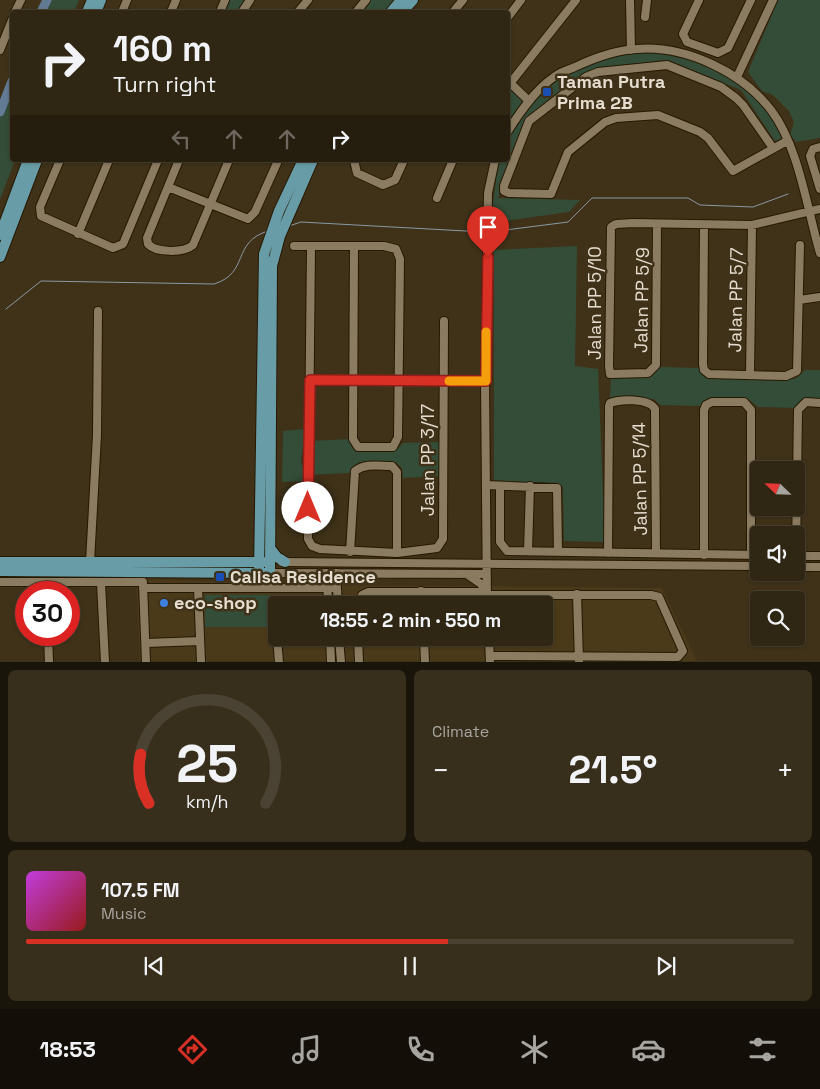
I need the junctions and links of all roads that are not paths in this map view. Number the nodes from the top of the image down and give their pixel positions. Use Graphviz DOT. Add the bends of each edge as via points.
graph roads {
  1 [pos="308,0"];
  2 [pos="366,0"];
  3 [pos="401,0"];
  4 [pos="412,0"];
  5 [pos="463,0"];
  6 [pos="521,0"];
  7 [pos="576,0"];
  8 [pos="630,0"];
  9 [pos="647,0"];
  10 [pos="699,0"];
  11 [pos="751,0"];
  12 [pos="773,0"];
  13 [pos="300,10"];
  14 [pos="358,10"];
  15 [pos="393,10"];
  16 [pos="404,10"];
  17 [pos="455,10"];
  18 [pos="510,14"];
  19 [pos="645,17"];
  20 [pos="10,25"];
  21 [pos="0,50"];
  22 [pos="631,50"];
  23 [pos="736,77"];
  24 [pos="510,81"];
  25 [pos="510,85"];
  26 [pos="530,101"];
  27 [pos="510,128"];
  28 [pos="786,141"];
  29 [pos="773,148"];
  30 [pos="817,148"];
  31 [pos="27,162"];
  32 [pos="35,162"];
  33 [pos="59,162"];
  34 [pos="108,162"];
  35 [pos="157,162"];
  36 [pos="178,162"];
  37 [pos="228,162"];
  38 [pos="304,162"];
  39 [pos="354,162"];
  40 [pos="403,162"];
  41 [pos="452,162"];
  42 [pos="495,162"];
  43 [pos="277,163"];
  44 [pos="168,187"];
  45 [pos="820,189"];
  46 [pos="437,198"];
  47 [pos="210,204"];
  48 [pos="820,209"];
  49 [pos="809,211"];
  50 [pos="657,224"];
  51 [pos="752,225"];
  52 [pos="704,226"];
  53 [pos="78,234"];
  54 [pos="0,235"];
  55 [pos="275,236"];
  56 [pos="800,245"];
  57 [pos="294,246"];
  58 [pos="354,247"];
  59 [pos="311,248"];
  60 [pos="820,253"];
  61 [pos="0,257"];
  62 [pos="820,297"];
  63 [pos="799,300"];
  64 [pos="98,312"];
  65 [pos="444,321"];
  66 [pos="610,374"];
  67 [pos="750,375"];
  68 [pos="310,380"];
  69 [pos="354,380"];
  70 [pos="398,381"];
  71 [pos="443,381"];
  72 [pos="486,381"];
  73 [pos="820,403"];
  74 [pos="486,485"];
  75 [pos="500,486"];
  76 [pos="530,486"];
  77 [pos="754,526"];
  78 [pos="796,526"];
  79 [pos="265,547"];
  80 [pos="486,548"];
  81 [pos="528,551"];
  82 [pos="350,552"];
  83 [pos="558,552"];
  84 [pos="397,553"];
  85 [pos="608,553"];
  86 [pos="656,553"];
  87 [pos="704,555"];
  88 [pos="750,555"];
  89 [pos="805,555"];
  90 [pos="820,556"];
  91 [pos="0,562"];
  92 [pos="90,562"];
  93 [pos="244,562"];
  94 [pos="285,562"];
  95 [pos="466,564"];
  96 [pos="486,564"];
  97 [pos="504,564"];
  98 [pos="750,566"];
  99 [pos="805,567"];
  100 [pos="820,567"];
  101 [pos="264,568"];
  102 [pos="0,571"];
  103 [pos="327,573"];
  104 [pos="336,573"];
  105 [pos="466,574"];
  106 [pos="486,574"];
  107 [pos="143,580"];
  108 [pos="0,582"];
  109 [pos="15,582"];
  110 [pos="80,583"];
  111 [pos="101,583"];
  112 [pos="198,588"];
  113 [pos="328,588"];
  114 [pos="336,588"];
  115 [pos="422,591"];
  116 [pos="486,593"];
  117 [pos="577,594"];
  118 [pos="328,596"];
  119 [pos="337,596"];
  120 [pos="361,596"];
  121 [pos="422,596"];
  122 [pos="486,596"];
  123 [pos="200,641"];
  124 [pos="146,643"];
  125 [pos="48,646"];
  126 [pos="278,646"];
  127 [pos="330,646"];
  128 [pos="340,646"];
  129 [pos="358,646"];
  130 [pos="424,646"];
  131 [pos="489,646"];
  132 [pos="490,659"];
  133 [pos="579,660"];
  134 [pos="648,660"];
  135 [pos="49,662"];
  136 [pos="105,662"];
  137 [pos="146,662"];
  138 [pos="201,662"];
  139 [pos="279,662"];
  140 [pos="331,662"];
  141 [pos="341,662"];
  142 [pos="359,662"];
  143 [pos="425,662"];
  1 -- 13 [label="street"];
  2 -- 14 [label="street"];
  3 -- 15 [label="main road"];
  4 -- 16 [label="main road"];
  5 -- 17 [label="street"];
  6 -- 18 [label="street"];
  7 -- 24 [label="street"];
  8 -- 22 [label="street"];
  9 -- 19 [label="street"];
  10 -- 11 [label="street" via="683,34 687,42 718,53 728,48"];
  12 -- 23 [label="street"];
  20 -- 21 [label="street"];
  22 -- 23 [label="street" via="667,51 695,58"];
  22 -- 26 [label="street" via="584,62 555,76"];
  23 -- 28 [label="street" via="771,111"];
  25 -- 26 [label="street"];
  26 -- 27 [label="street"];
  28 -- 29 [label="street"];
  28 -- 49 [label="street"];
  29 -- 29 [label="street" via="743,105 721,87 667,65 598,72 586,77 529,121 504,191 551,194 568,152 605,122 616,118 651,115 673,120 705,134 733,171"];
  30 -- 45 [label="street" via="810,156"];
  31 -- 54 [label="main road"];
  32 -- 61 [label="main road"];
  33 -- 53 [label="street" via="39,212 45,219"];
  34 -- 53 [label="street"];
  35 -- 53 [label="street" via="123,244 110,247"];
  36 -- 44 [label="street"];
  37 -- 47 [label="street"];
  38 -- 55 [label="main road" via="291,206"];
  38 -- 55 [label="main road" via="279,211"];
  39 -- 40 [label="street" via="357,173 383,185 394,180"];
  41 -- 46 [label="street"];
  42 -- 72 [label="street" via="488,194"];
  43 -- 47 [label="street" via="253,216 243,218"];
  44 -- 47 [label="street"];
  44 -- 47 [label="street" via="147,238 150,246 157,249 185,250 193,245"];
  48 -- 49 [label="street"];
  49 -- 51 [label="street"];
  49 -- 60 [label="street"];
  50 -- 52 [label="street"];
  50 -- 66 [label="street, Jalan PP 5/9" via="656,364 648,373"];
  50 -- 66 [label="street, Jalan PP 5/10" via="616,224 611,227"];
  51 -- 52 [label="street"];
  51 -- 67 [label="street, Jalan PP 5/7"];
  52 -- 67 [label="street" via="703,368 709,374"];
  55 -- 79 [label="main road" via="264,254 263,267"];
  56 -- 63 [label="street"];
  57 -- 59 [label="street"];
  58 -- 59 [label="street"];
  58 -- 69 [label="street"];
  58 -- 70 [label="street" via="396,249 400,259"];
  59 -- 68 [label="street"];
  62 -- 63 [label="street"];
  63 -- 67 [label="street" via="798,367 790,375"];
  64 -- 92 [label="street" via="97,435"];
  65 -- 71 [label="street, Jalan PP 3/17"];
  68 -- 69 [label="street"];
  68 -- 82 [label="street" via="308,539 312,546 320,549"];
  69 -- 70 [label="street"];
  69 -- 70 [label="street" via="353,439 358,447 378,449 393,447 398,437"];
  70 -- 71 [label="street"];
  71 -- 72 [label="street"];
  71 -- 84 [label="street, Jalan PP 3/17" via="442,539 437,548"];
  72 -- 74 [label="street"];
  73 -- 78 [label="street" via="806,402 798,410"];
  74 -- 75 [label="street"];
  74 -- 80 [label="street"];
  75 -- 76 [label="street"];
  75 -- 81 [label="street" via="500,542 508,551"];
  76 -- 81 [label="street"];
  76 -- 83 [label="street" via="557,488"];
  77 -- 87 [label="street" via="751,410 744,402 706,405"];
  79 -- 93 [label="main road"];
  79 -- 94 [label="main road"];
  79 -- 101 [label="main road"];
  80 -- 95 [label="street"];
  80 -- 96 [label="street"];
  80 -- 97 [label="street" via="490,556"];
  81 -- 83 [label="street"];
  82 -- 84 [label="street"];
  82 -- 84 [label="street" via="355,471 363,466 392,466 398,472"];
  83 -- 85 [label="street"];
  85 -- 86 [label="street"];
  85 -- 86 [label="street, Jalan PP 5/14" via="609,406 615,401 647,402 655,409"];
  86 -- 87 [label="street"];
  87 -- 88 [label="street"];
  89 -- 90 [label="street"];
  91 -- 92 [label="main road"];
  92 -- 93 [label="main road"];
  93 -- 101 [label="main road"];
  94 -- 95 [label="street"];
  94 -- 101 [label="street"];
  95 -- 96 [label="street"];
  96 -- 97 [label="street"];
  96 -- 106 [label="street"];
  97 -- 98 [label="street"];
  99 -- 100 [label="street"];
  101 -- 103 [label="street"];
  101 -- 107 [label="main road"];
  102 -- 107 [label="main road"];
  103 -- 104 [label="street"];
  103 -- 113 [label="street"];
  104 -- 105 [label="street"];
  104 -- 114 [label="street"];
  105 -- 106 [label="street"];
  105 -- 116 [label="street" via="481,584"];
  106 -- 116 [label="street"];
  107 -- 111 [label="street"];
  107 -- 112 [label="street"];
  107 -- 124 [label="street"];
  108 -- 109 [label="street"];
  110 -- 111 [label="street"];
  111 -- 136 [label="street"];
  112 -- 113 [label="street"];
  112 -- 123 [label="street"];
  113 -- 114 [label="street"];
  113 -- 118 [label="street"];
  114 -- 119 [label="street"];
  115 -- 116 [label="street"];
  115 -- 120 [label="street" via="368,592"];
  115 -- 121 [label="street"];
  116 -- 117 [label="street"];
  116 -- 122 [label="street"];
  117 -- 133 [label="street"];
  117 -- 134 [label="street" via="659,597 683,650 681,656"];
  123 -- 124 [label="street"];
  123 -- 138 [label="street"];
  124 -- 137 [label="street"];
  125 -- 135 [label="street"];
  126 -- 139 [label="street"];
  127 -- 140 [label="street"];
  128 -- 141 [label="street"];
  129 -- 142 [label="street"];
  130 -- 143 [label="street"];
  131 -- 132 [label="street"];
  132 -- 133 [label="street"];
  133 -- 134 [label="street"];
}
